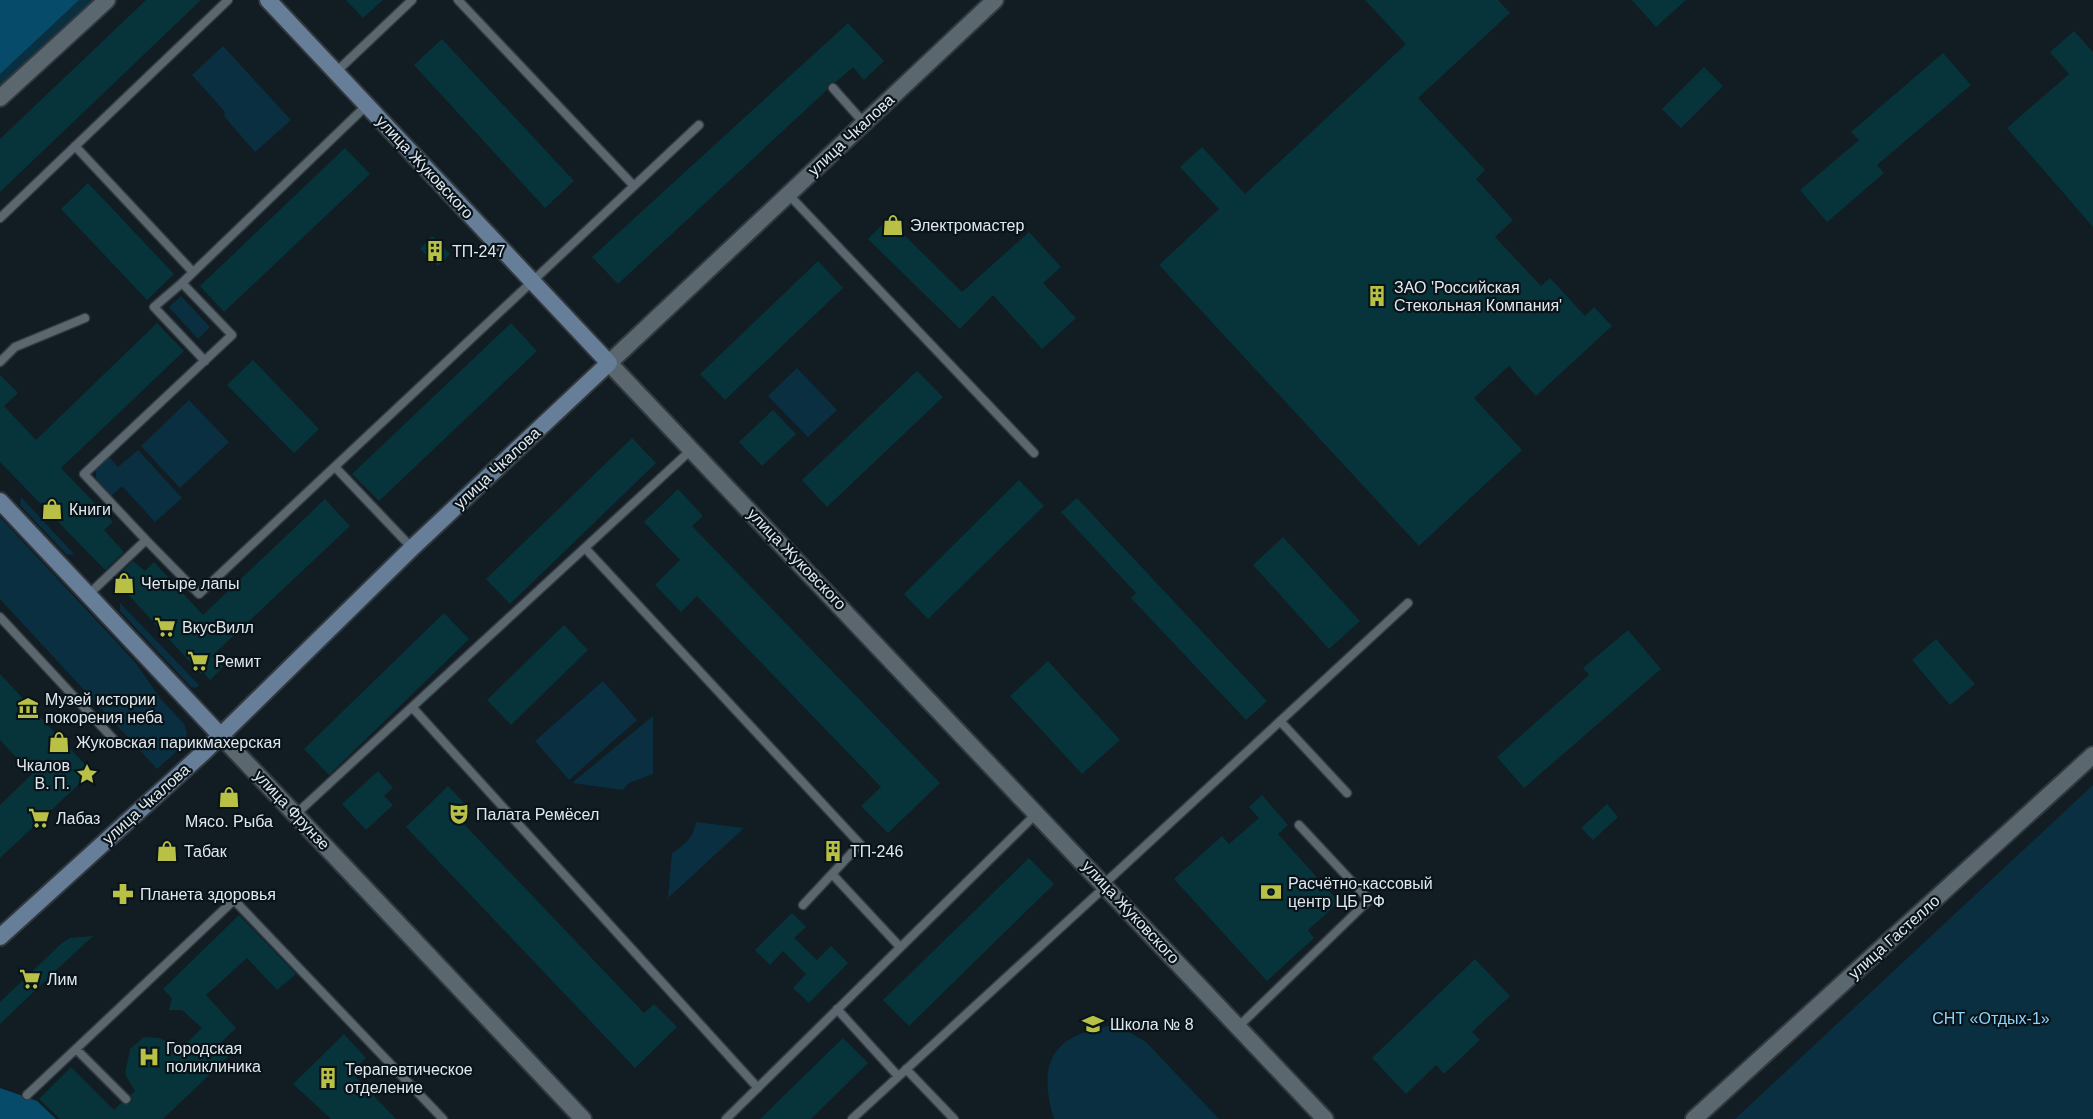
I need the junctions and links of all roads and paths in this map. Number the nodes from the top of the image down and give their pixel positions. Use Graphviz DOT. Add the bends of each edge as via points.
graph roads {
  1 [pos="107,0"];
  2 [pos="228,0"];
  3 [pos="268,0"];
  4 [pos="412,0"];
  5 [pos="458,0"];
  6 [pos="995,0"];
  7 [pos="336,72"];
  8 [pos="833,88"];
  9 [pos="0,98"];
  10 [pos="367,105"];
  11 [pos="864,123"];
  12 [pos="699,125"];
  13 [pos="75,146"];
  14 [pos="634,186"];
  15 [pos="788,194"];
  16 [pos="0,218"];
  17 [pos="193,272"];
  18 [pos="532,281"];
  19 [pos="182,283"];
  20 [pos="85,318"];
  21 [pos="205,361"];
  22 [pos="0,362"];
  23 [pos="609,363"];
  24 [pos="691,450"];
  25 [pos="1034,453"];
  26 [pos="335,467"];
  27 [pos="0,501"];
  28 [pos="146,540"];
  29 [pos="412,548"];
  30 [pos="585,548"];
  31 [pos="88,595"];
  32 [pos="1408,603"];
  33 [pos="0,617"];
  34 [pos="412,707"];
  35 [pos="1280,722"];
  36 [pos="221,736"];
  37 [pos="118,744"];
  38 [pos="2093,755"];
  39 [pos="1347,793"];
  40 [pos="1037,813"];
  41 [pos="296,814"];
  42 [pos="1299,825"];
  43 [pos="833,875"];
  44 [pos="1105,885"];
  45 [pos="803,905"];
  46 [pos="0,937"];
  47 [pos="900,947"];
  48 [pos="837,1009"];
  49 [pos="1239,1027"];
  50 [pos="76,1049"];
  51 [pos="906,1069"];
  52 [pos="898,1076"];
  53 [pos="758,1088"];
  54 [pos="27,1095"];
  55 [pos="126,1099"];
  56 [pos="443,1119"];
  57 [pos="583,1119"];
  58 [pos="726,1119"];
  59 [pos="852,1119"];
  60 [pos="954,1119"];
  61 [pos="1325,1119"];
  62 [pos="1694,1119"];
  1 -- 9 [label="street"];
  2 -- 13 [label="lane"];
  3 -- 7 [label="main road, улица Жуковского"];
  4 -- 7 [label="lane"];
  5 -- 14 [label="lane"];
  6 -- 11 [label="street, улица Чкалова"];
  7 -- 10 [label="main road, улица Жуковского"];
  8 -- 11 [label="lane"];
  10 -- 17 [label="lane"];
  10 -- 18 [label="main road, улица Жуковского"];
  11 -- 15 [label="street, улица Чкалова"];
  12 -- 14 [label="lane"];
  13 -- 16 [label="lane"];
  13 -- 17 [label="lane"];
  14 -- 18 [label="lane"];
  15 -- 23 [label="street, улица Чкалова"];
  15 -- 25 [label="lane"];
  17 -- 19 [label="lane"];
  18 -- 23 [label="main road, улица Жуковского"];
  18 -- 26 [label="lane"];
  19 -- 21 [label="lane" via="232,335"];
  19 -- 21 [label="lane" via="154,307"];
  20 -- 22 [label="lane" via="15,347"];
  21 -- 28 [label="lane" via="84,474"];
  23 -- 24 [label="street, улица Жуковского"];
  23 -- 29 [label="main road, улица Чкалова"];
  24 -- 30 [label="lane"];
  24 -- 40 [label="street, улица Жуковского"];
  26 -- 28 [label="lane" via="199,594"];
  26 -- 29 [label="lane"];
  27 -- 31 [label="main road, улица Фрунзе"];
  28 -- 31 [label="lane"];
  29 -- 36 [label="main road, улица Чкалова"];
  30 -- 34 [label="lane"];
  30 -- 43 [label="lane" via="860,844"];
  31 -- 36 [label="main road, улица Фрунзе"];
  32 -- 35 [label="lane"];
  33 -- 37 [label="lane"];
  34 -- 41 [label="lane"];
  34 -- 53 [label="lane"];
  35 -- 39 [label="lane"];
  35 -- 44 [label="lane"];
  36 -- 41 [label="street, улица Фрунзе"];
  36 -- 46 [label="main road, улица Чкалова"];
  38 -- 62 [label="street, улица Гастелло"];
  40 -- 44 [label="street, улица Жуковского"];
  40 -- 47 [label="lane"];
  41 -- 57 [label="street, улица Фрунзе"];
  42 -- 49 [label="lane" via="1369,900"];
  43 -- 45 [label="lane"];
  43 -- 47 [label="lane"];
  44 -- 49 [label="street, улица Жуковского"];
  44 -- 51 [label="lane"];
  47 -- 48 [label="lane"];
  48 -- 52 [label="lane"];
  48 -- 53 [label="lane"];
  49 -- 61 [label="street, улица Жуковского"];
  50 -- 54 [label="lane"];
  50 -- 55 [label="lane"];
  50 -- 56 [label="lane" via="234,900"];
  51 -- 52 [label="lane"];
  51 -- 60 [label="lane"];
  52 -- 59 [label="lane"];
  53 -- 58 [label="lane"];
}
